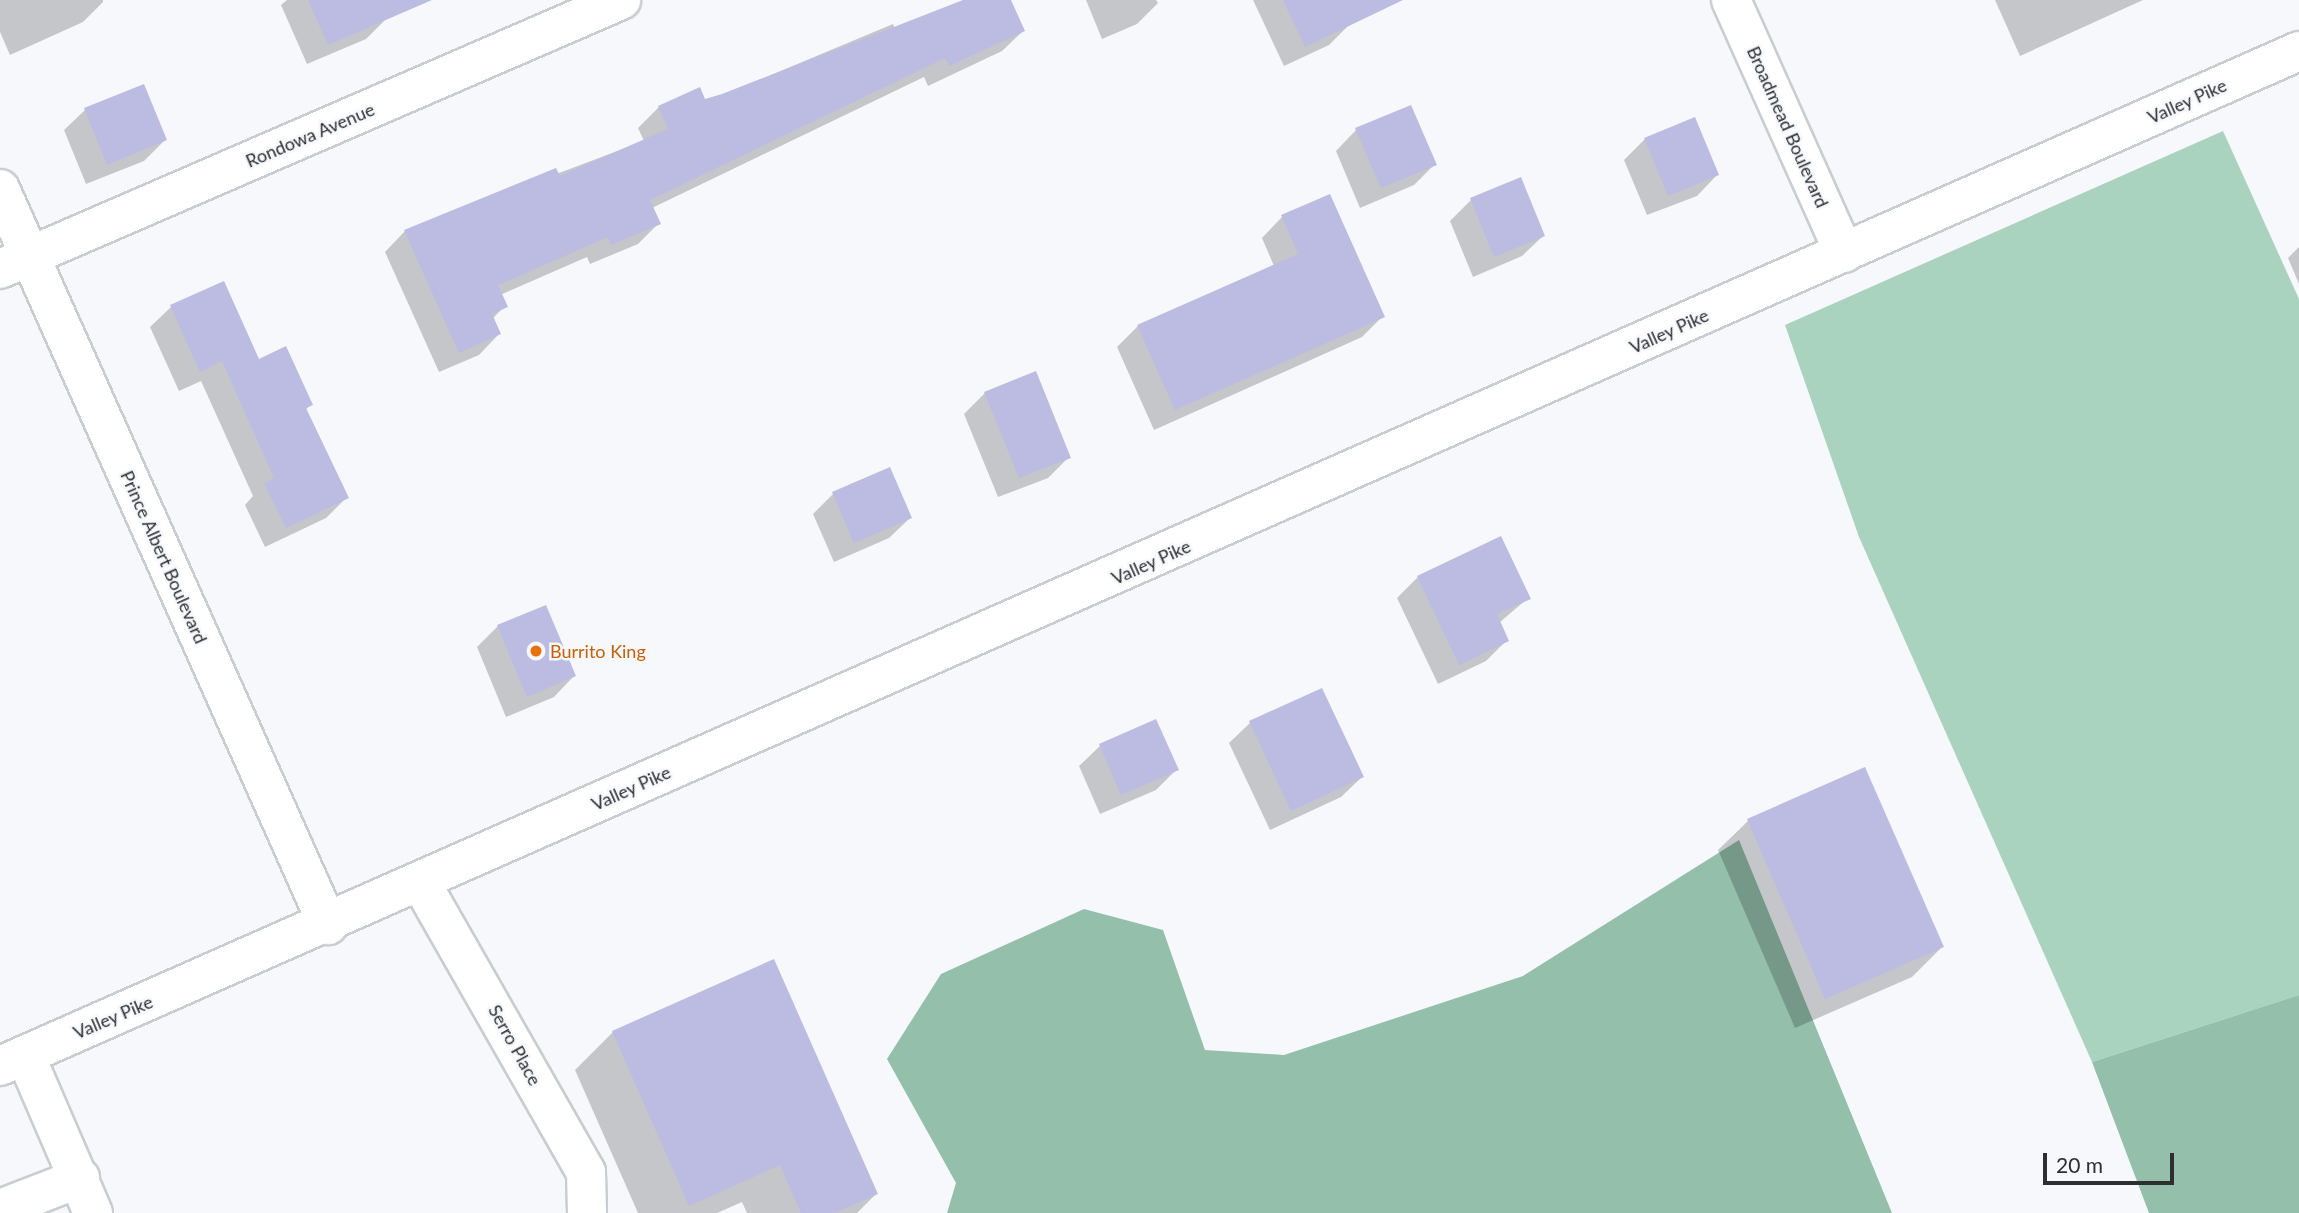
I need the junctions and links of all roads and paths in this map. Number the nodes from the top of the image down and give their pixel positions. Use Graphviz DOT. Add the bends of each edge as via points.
graph roads {
  1 [pos="621,0"];
  2 [pos="1731,0"];
  3 [pos="2299,51"];
  4 [pos="0,189"];
  5 [pos="1844,253"];
  6 [pos="15,263"];
  7 [pos="421,883"];
  8 [pos="328,925"];
  9 [pos="13,1060"];
  10 [pos="86,1196"];
  11 [pos="0,1209"];
  12 [pos="587,1213"];
  1 -- 6 [label="street, Rondowa Avenue"];
  2 -- 5 [label="street, Broadmead Boulevard"];
  3 -- 5 [label="street, Valley Pike"];
  4 -- 6 [label="street, Prince Albert Boulevard"];
  5 -- 7 [label="street, Valley Pike"];
  6 -- 8 [label="street, Prince Albert Boulevard"];
  7 -- 8 [label="street, Valley Pike"];
  7 -- 12 [label="street, Serro Place" via="586,1172"];
  8 -- 9 [label="street, Valley Pike"];
  9 -- 10 [label="street"];
  10 -- 11 [label="street"];
}
